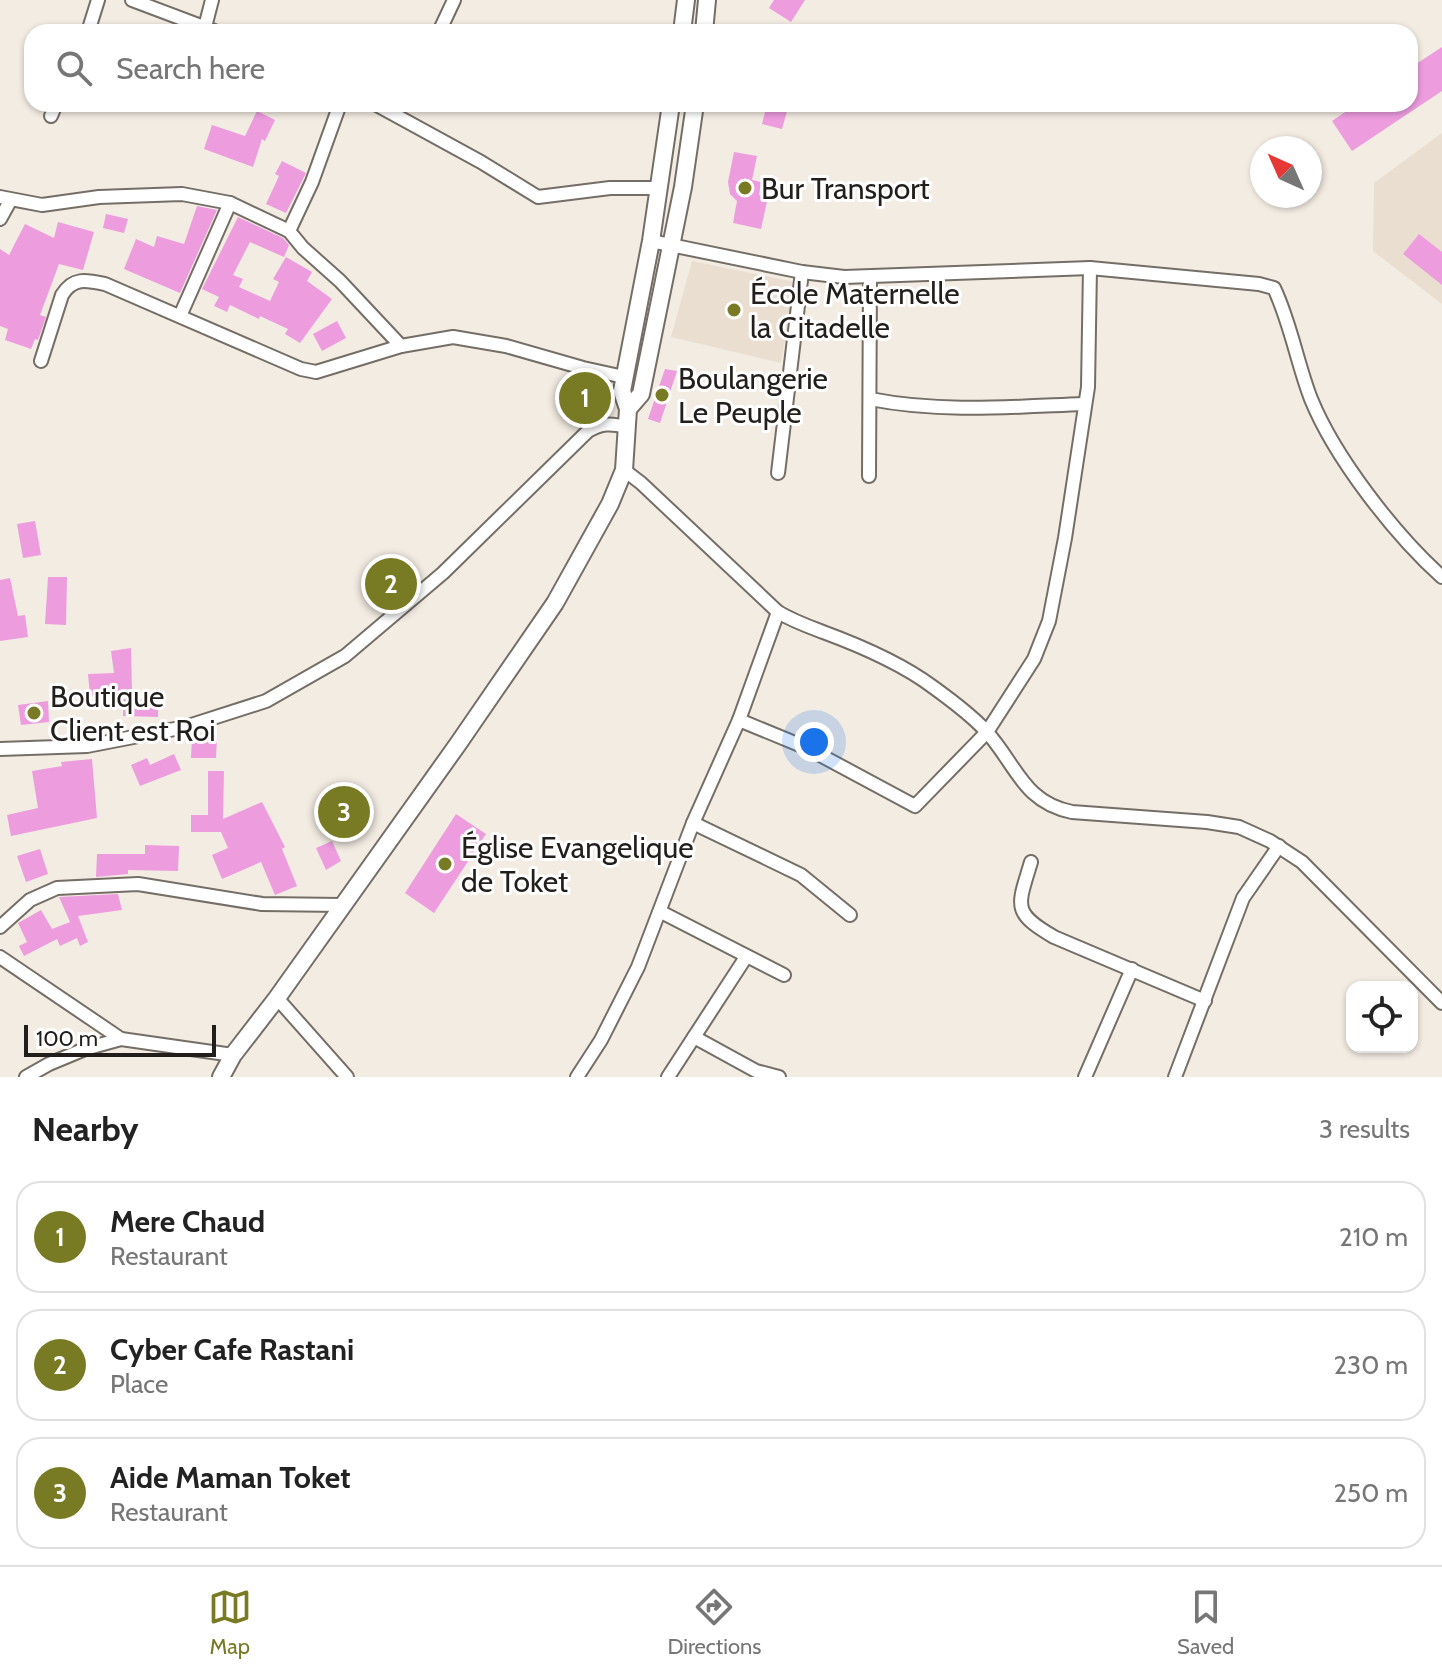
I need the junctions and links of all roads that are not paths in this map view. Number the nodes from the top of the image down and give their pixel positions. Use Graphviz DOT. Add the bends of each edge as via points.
graph roads {
  1 [pos="98,0"];
  2 [pos="132,0"];
  3 [pos="212,0"];
  4 [pos="454,0"];
  5 [pos="686,0"];
  6 [pos="707,0"];
  7 [pos="90,24"];
  8 [pos="195,24"];
  9 [pos="211,24"];
  10 [pos="443,24"];
  11 [pos="683,24"];
  12 [pos="705,24"];
  13 [pos="337,112"];
  14 [pos="404,112"];
  15 [pos="670,112"];
  16 [pos="694,112"];
  17 [pos="659,188"];
  18 [pos="5,199"];
  19 [pos="230,203"];
  20 [pos="0,219"];
  21 [pos="289,231"];
  22 [pos="651,241"];
  23 [pos="671,244"];
  24 [pos="1090,268"];
  25 [pos="802,272"];
  26 [pos="870,277"];
  27 [pos="180,316"];
  28 [pos="401,346"];
  29 [pos="41,361"];
  30 [pos="624,377"];
  31 [pos="870,399"];
  32 [pos="1083,404"];
  33 [pos="628,409"];
  34 [pos="626,427"];
  35 [pos="624,470"];
  36 [pos="778,473"];
  37 [pos="869,476"];
  38 [pos="1442,577"];
  39 [pos="778,612"];
  40 [pos="739,720"];
  41 [pos="987,732"];
  42 [pos="0,749"];
  43 [pos="693,823"];
  44 [pos="1279,846"];
  45 [pos="1031,862"];
  46 [pos="342,905"];
  47 [pos="661,912"];
  48 [pos="850,915"];
  49 [pos="0,927"];
  50 [pos="0,957"];
  51 [pos="746,957"];
  52 [pos="1132,969"];
  53 [pos="784,975"];
  54 [pos="277,998"];
  55 [pos="1205,1001"];
  56 [pos="1442,1003"];
  57 [pos="694,1037"];
  58 [pos="121,1039"];
  59 [pos="233,1055"];
  60 [pos="758,1075"];
  61 [pos="26,1077"];
  62 [pos="221,1077"];
  63 [pos="347,1077"];
  64 [pos="577,1077"];
  65 [pos="668,1077"];
  66 [pos="779,1077"];
  67 [pos="1085,1077"];
  68 [pos="1175,1077"];
  1 -- 7 [label="street"];
  2 -- 8 [label="street"];
  3 -- 9 [label="street"];
  4 -- 10 [label="street"];
  5 -- 11 [label="street"];
  6 -- 12 [label="street"];
  13 -- 21 [label="street"];
  14 -- 17 [label="street" via="538,197"];
  15 -- 17 [label="street"];
  16 -- 23 [label="street"];
  17 -- 22 [label="street"];
  18 -- 19 [label="street" via="42,205 182,194"];
  18 -- 20 [label="street"];
  19 -- 21 [label="street"];
  19 -- 27 [label="street"];
  21 -- 28 [label="street"];
  22 -- 23 [label="street"];
  22 -- 30 [label="street"];
  23 -- 25 [label="street"];
  23 -- 33 [label="street" via="641,394"];
  24 -- 26 [label="street"];
  24 -- 32 [label="street" via="1088,387"];
  24 -- 38 [label="street" via="1274,288 1312,402 1332,441 1396,531"];
  25 -- 26 [label="street"];
  25 -- 36 [label="street"];
  26 -- 31 [label="street"];
  27 -- 28 [label="street" via="316,372"];
  27 -- 29 [label="street" via="105,284 78,280 62,295"];
  28 -- 30 [label="street" via="453,337"];
  30 -- 33 [label="street"];
  31 -- 32 [label="street" via="974,410"];
  31 -- 37 [label="street"];
  32 -- 41 [label="street" via="1049,621 1034,659"];
  33 -- 34 [label="street"];
  34 -- 35 [label="street"];
  34 -- 42 [label="street" via="611,423 588,431 443,573 345,656 266,701 185,727 87,746"];
  35 -- 39 [label="street"];
  35 -- 46 [label="street" via="555,603"];
  39 -- 40 [label="street"];
  39 -- 41 [label="street" via="914,673"];
  40 -- 41 [label="street" via="807,748 915,806"];
  40 -- 43 [label="street"];
  41 -- 44 [label="street" via="1018,778 1054,808 1239,827"];
  43 -- 47 [label="street"];
  43 -- 48 [label="street" via="801,875"];
  44 -- 55 [label="street" via="1243,898"];
  44 -- 56 [label="street" via="1302,862"];
  45 -- 52 [label="street" via="1021,911 1032,924"];
  46 -- 49 [label="street" via="262,904 138,884 57,888 30,900"];
  46 -- 54 [label="street"];
  47 -- 51 [label="street"];
  47 -- 64 [label="street" via="601,1040"];
  50 -- 58 [label="street"];
  51 -- 53 [label="street"];
  51 -- 57 [label="street"];
  52 -- 55 [label="street"];
  52 -- 67 [label="street"];
  54 -- 59 [label="street"];
  54 -- 63 [label="street"];
  55 -- 68 [label="street"];
  57 -- 60 [label="street"];
  57 -- 65 [label="street"];
  58 -- 59 [label="street"];
  58 -- 61 [label="street" via="85,1049"];
  59 -- 62 [label="street"];
  60 -- 66 [label="street"];
}
